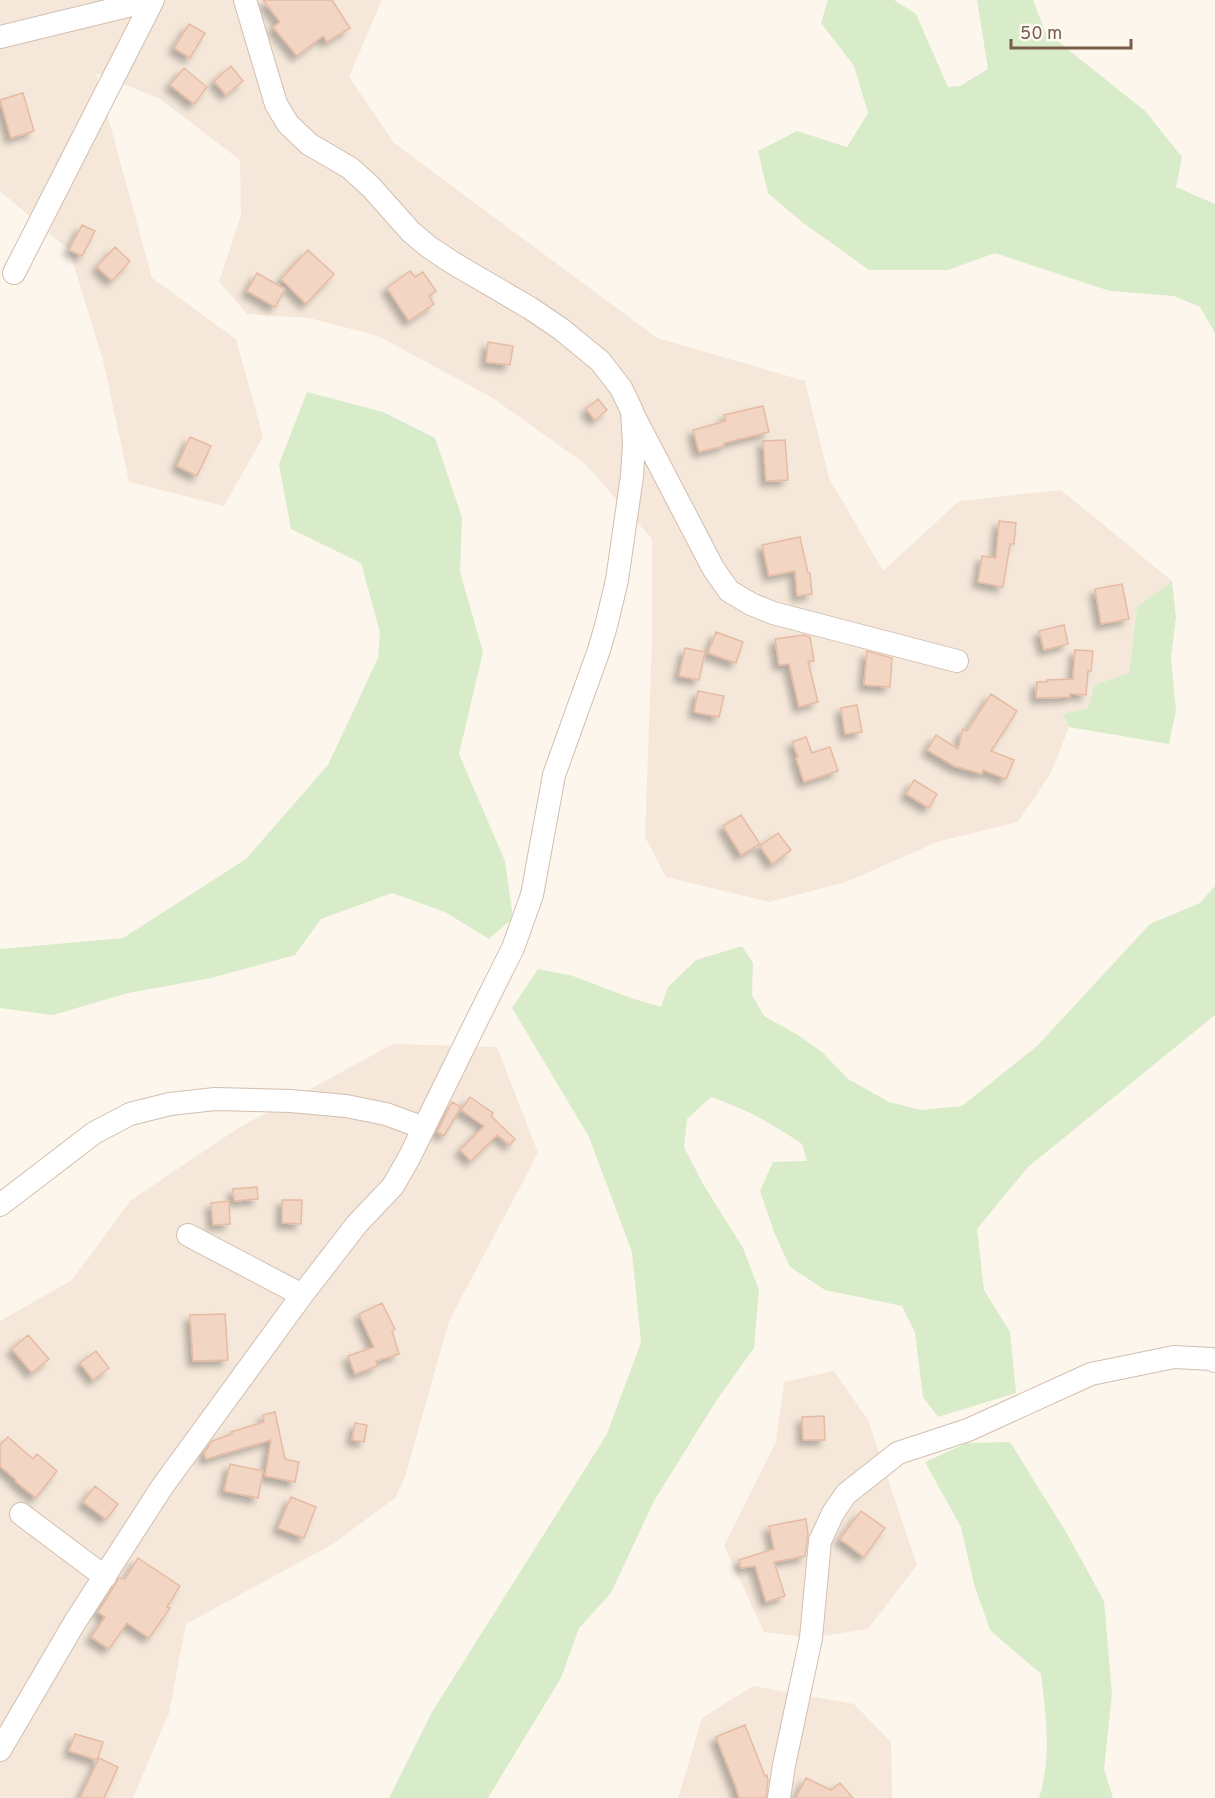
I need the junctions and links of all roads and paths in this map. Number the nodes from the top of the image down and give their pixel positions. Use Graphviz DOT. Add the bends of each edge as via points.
graph roads {
  1 [pos="152,0"];
  2 [pos="245,0"];
  3 [pos="0,38"];
  4 [pos="14,273"];
  5 [pos="632,411"];
  6 [pos="957,661"];
  7 [pos="424,1128"];
  8 [pos="0,1204"];
  9 [pos="188,1235"];
  10 [pos="302,1295"];
  11 [pos="1215,1361"];
  12 [pos="21,1514"];
  13 [pos="105,1577"];
  14 [pos="0,1750"];
  15 [pos="779,1798"];
  1 -- 3 [label="street"];
  1 -- 4 [label="street"];
  2 -- 5 [label="street" via="276,104 288,124 309,144 364,180 429,247 561,328 600,362 621,388"];
  5 -- 6 [label="street" via="713,568 729,591 773,613"];
  5 -- 7 [label="street" via="632,476 617,580 599,650 554,775 532,895 513,948"];
  7 -- 8 [label="street" via="346,1106 215,1099 170,1104 130,1114 94,1133"];
  7 -- 10 [label="street" via="393,1186 357,1224"];
  9 -- 10 [label="street"];
  10 -- 13 [label="street" via="162,1487"];
  11 -- 15 [label="street" via="1174,1357 1091,1374 968,1430 898,1454 846,1494 820,1541 811,1638"];
  12 -- 13 [label="street"];
  13 -- 14 [label="street"];
}
